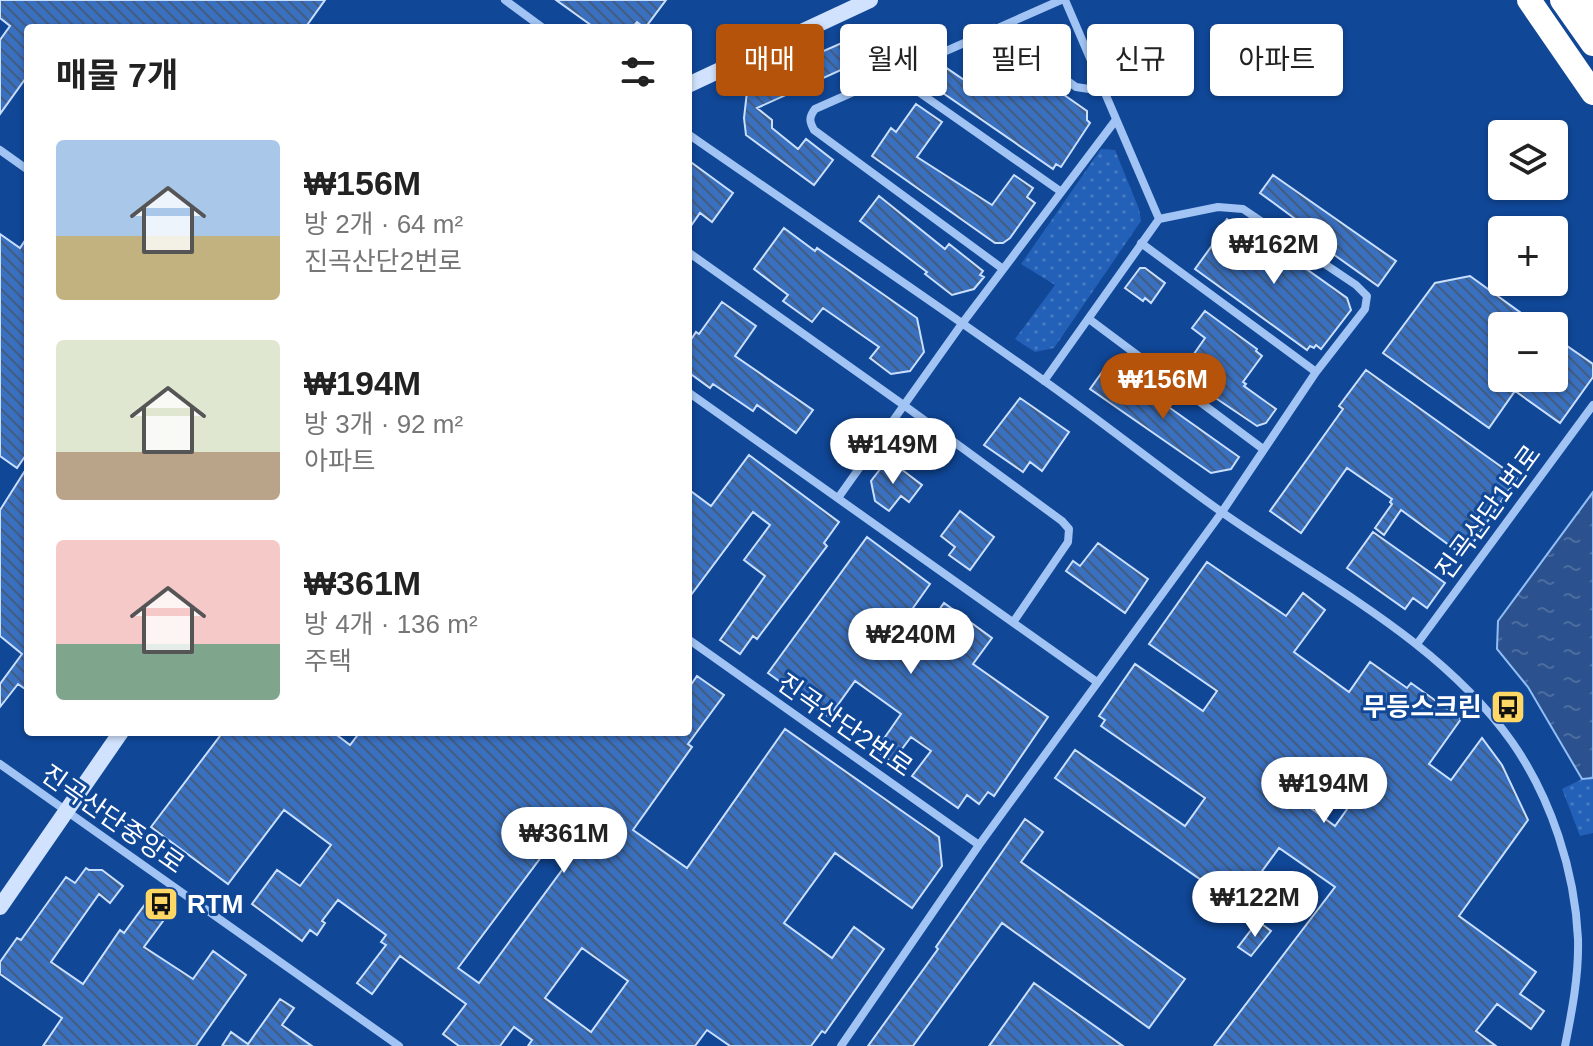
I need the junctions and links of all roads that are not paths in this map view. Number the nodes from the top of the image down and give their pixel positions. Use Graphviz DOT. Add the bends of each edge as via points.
graph roads {
  1 [pos="505,0"];
  2 [pos="1063,0"];
  3 [pos="1529,0"];
  4 [pos="1562,0"];
  5 [pos="1585,0"];
  6 [pos="867,1"];
  7 [pos="1593,11"];
  8 [pos="538,24"];
  9 [pos="1004,24"];
  10 [pos="1593,44"];
  11 [pos="1087,56"];
  12 [pos="692,83"];
  13 [pos="1593,93"];
  14 [pos="844,96"];
  15 [pos="924,96"];
  16 [pos="1104,96"];
  17 [pos="1115,121"];
  18 [pos="692,137"];
  19 [pos="0,150"];
  20 [pos="24,167"];
  21 [pos="1060,191"];
  22 [pos="1159,219"];
  23 [pos="1141,243"];
  24 [pos="692,255"];
  25 [pos="1003,269"];
  26 [pos="1089,319"];
  27 [pos="961,325"];
  28 [pos="1316,372"];
  29 [pos="1044,381"];
  30 [pos="692,395"];
  31 [pos="1593,405"];
  32 [pos="905,406"];
  33 [pos="1263,449"];
  34 [pos="838,498"];
  35 [pos="1222,512"];
  36 [pos="1014,621"];
  37 [pos="692,642"];
  38 [pos="1417,644"];
  39 [pos="1097,682"];
  40 [pos="118,736"];
  41 [pos="0,764"];
  42 [pos="66,809"];
  43 [pos="979,845"];
  44 [pos="0,907"];
  45 [pos="399,1046"];
  46 [pos="841,1046"];
  47 [pos="1565,1046"];
  1 -- 8 [label="street"];
  2 -- 9 [label="street"];
  2 -- 11 [label="street"];
  3 -- 13 [label="highway"];
  4 -- 10 [label="highway"];
  5 -- 7 [label="highway"];
  6 -- 12 [label="street"];
  14 -- 25 [label="street" via="815,109 810,122 814,130"];
  15 -- 21 [label="street"];
  16 -- 17 [label="street"];
  17 -- 21 [label="street"];
  17 -- 22 [label="street"];
  18 -- 27 [label="street"];
  19 -- 20 [label="street"];
  21 -- 25 [label="street"];
  22 -- 23 [label="street"];
  22 -- 28 [label="street" via="1218,207 1243,209 1356,285 1367,296 1365,309"];
  23 -- 26 [label="street"];
  23 -- 28 [label="street"];
  24 -- 32 [label="street"];
  25 -- 27 [label="street"];
  26 -- 29 [label="street"];
  26 -- 33 [label="street"];
  27 -- 29 [label="street"];
  27 -- 32 [label="street"];
  28 -- 33 [label="street"];
  29 -- 35 [label="street"];
  30 -- 34 [label="street"];
  31 -- 38 [label="street, 진곡산단1번로"];
  32 -- 34 [label="street"];
  32 -- 36 [label="street" via="1069,529 1068,542"];
  33 -- 35 [label="street"];
  34 -- 36 [label="street"];
  35 -- 38 [label="street"];
  35 -- 39 [label="street"];
  36 -- 39 [label="street"];
  37 -- 43 [label="street, 진곡산단2번로"];
  38 -- 47 [label="street" via="1478,698 1513,744 1539,786 1558,835 1578,939"];
  39 -- 43 [label="street"];
  40 -- 42 [label="street"];
  41 -- 42 [label="street, 진곡산단중앙로"];
  42 -- 44 [label="street"];
  42 -- 45 [label="street, 진곡산단중앙로"];
  43 -- 46 [label="street"];
}
